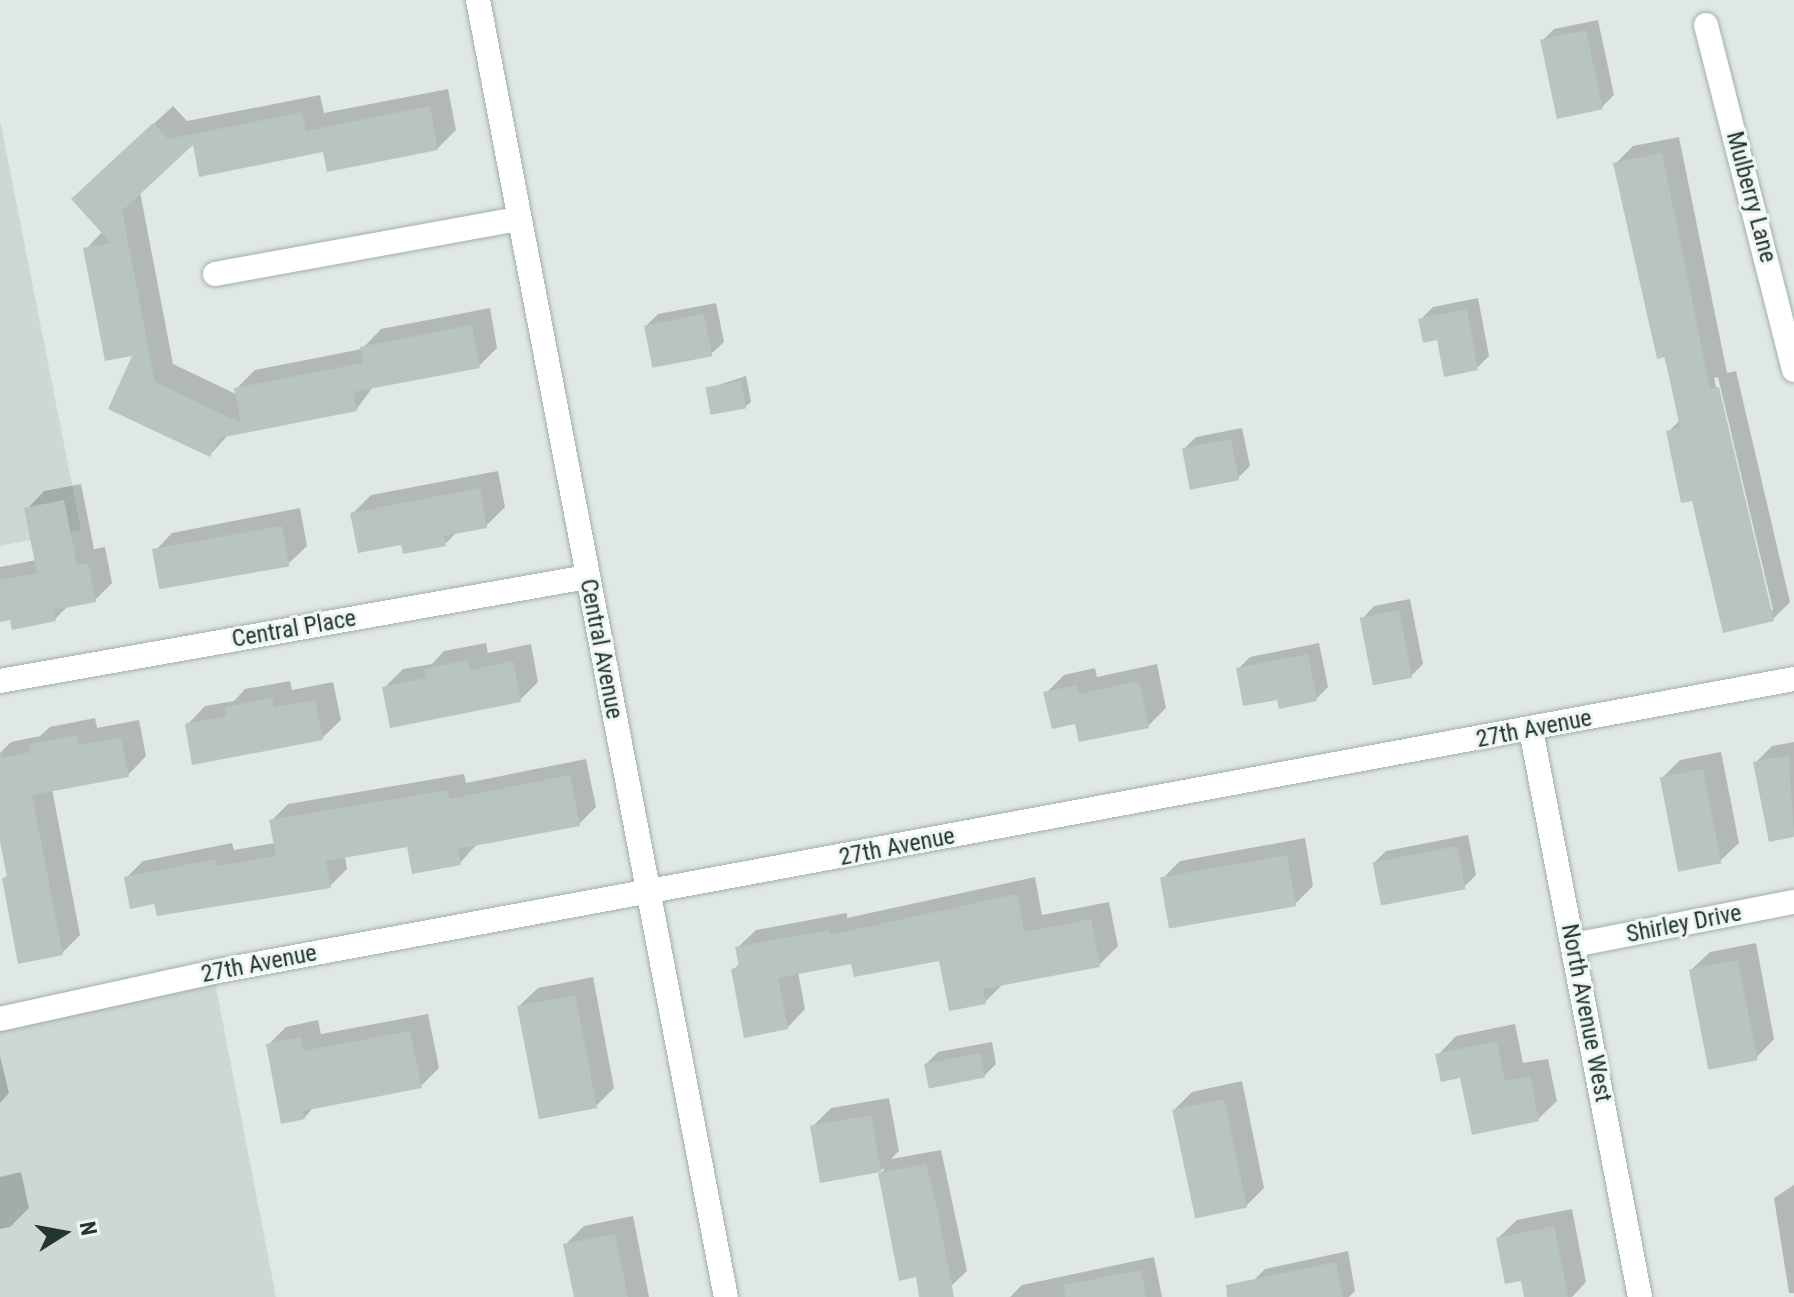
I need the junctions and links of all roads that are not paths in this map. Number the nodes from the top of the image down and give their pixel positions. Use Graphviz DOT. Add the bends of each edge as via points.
graph roads {
  1 [pos="478,0"];
  2 [pos="1706,25"];
  3 [pos="519,219"];
  4 [pos="215,274"];
  5 [pos="1794,370"];
  6 [pos="587,577"];
  7 [pos="1794,679"];
  8 [pos="0,681"];
  9 [pos="1531,730"];
  10 [pos="648,895"];
  11 [pos="1794,902"];
  12 [pos="1574,945"];
  13 [pos="0,1019"];
  14 [pos="726,1297"];
  15 [pos="1640,1297"];
  1 -- 3 [label="street, Central Avenue"];
  2 -- 5 [label="street, Mulberry Lane"];
  3 -- 4 [label="street"];
  3 -- 6 [label="street, Central Avenue"];
  6 -- 8 [label="street, Central Place"];
  6 -- 10 [label="street, Central Avenue"];
  7 -- 9 [label="street, 27th Avenue"];
  9 -- 10 [label="street, 27th Avenue"];
  9 -- 12 [label="street, North Avenue West"];
  10 -- 13 [label="street, 27th Avenue" via="213,972"];
  10 -- 14 [label="street, Central Avenue"];
  11 -- 12 [label="street, Shirley Drive"];
  12 -- 15 [label="street, North Avenue West"];
}
